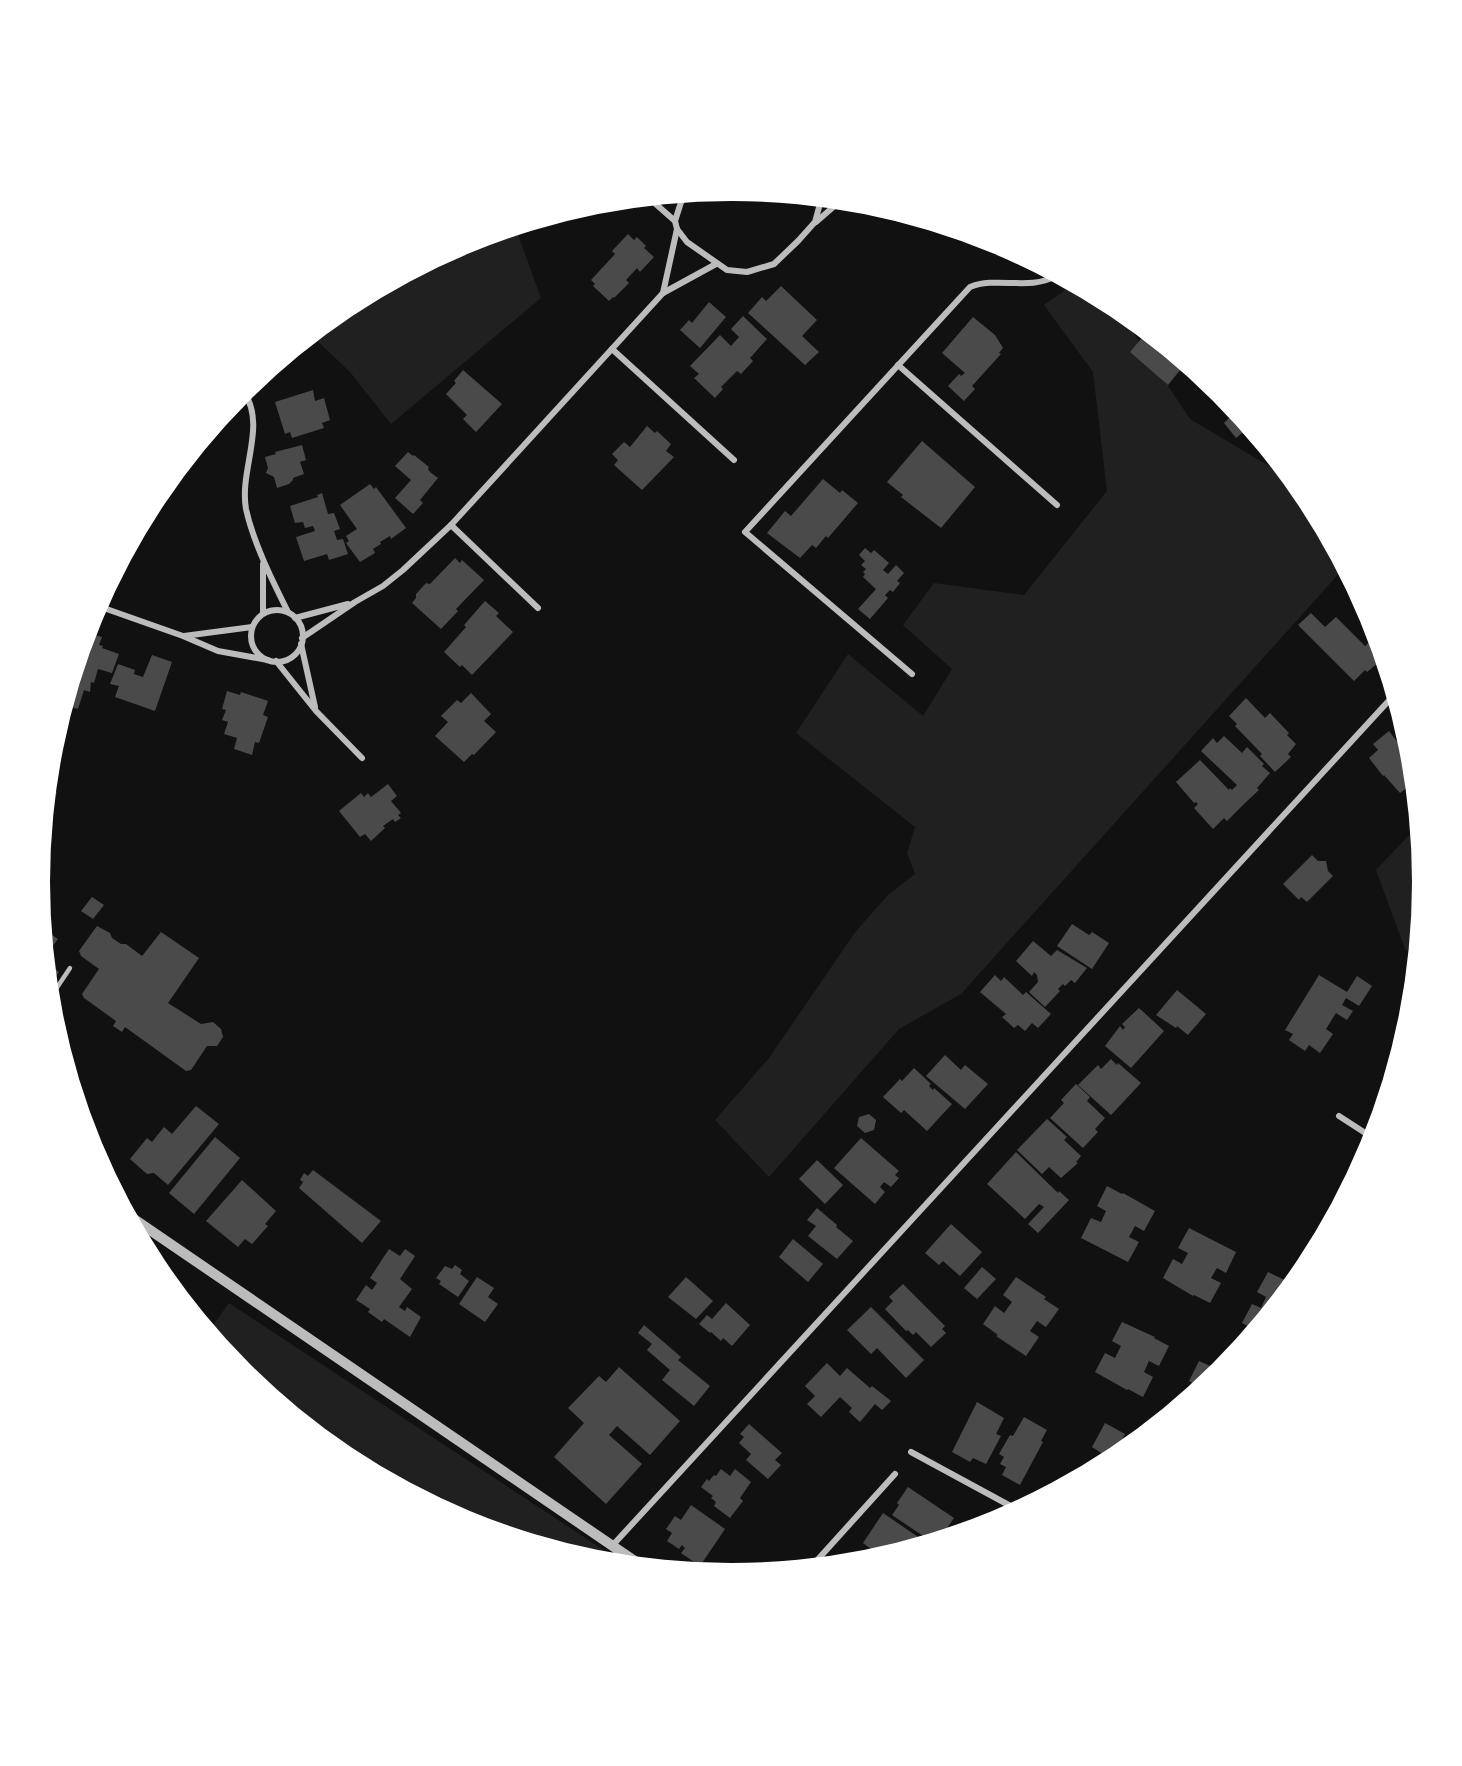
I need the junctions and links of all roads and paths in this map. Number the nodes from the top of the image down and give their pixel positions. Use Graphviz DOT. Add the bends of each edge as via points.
graph roads {
  1 [pos="681,203"];
  2 [pos="657,206"];
  3 [pos="819,207"];
  4 [pos="831,209"];
  5 [pos="675,221"];
  6 [pos="815,222"];
  7 [pos="677,229"];
  8 [pos="716,264"];
  9 [pos="1046,279"];
  10 [pos="663,293"];
  11 [pos="612,349"];
  12 [pos="898,365"];
  13 [pos="248,402"];
  14 [pos="734,460"];
  15 [pos="1057,505"];
  16 [pos="451,525"];
  17 [pos="264,561"];
  18 [pos="355,602"];
  19 [pos="538,608"];
  20 [pos="107,609"];
  21 [pos="288,612"];
  22 [pos="263,614"];
  23 [pos="295,618"];
  24 [pos="252,627"];
  25 [pos="183,636"];
  26 [pos="301,641"];
  27 [pos="268,660"];
  28 [pos="276,661"];
  29 [pos="912,674"];
  30 [pos="1388,702"];
  31 [pos="316,711"];
  32 [pos="362,758"];
  33 [pos="70,968"];
  34 [pos="58,987"];
  35 [pos="1339,1116"];
  36 [pos="1365,1133"];
  37 [pos="141,1224"];
  38 [pos="911,1452"];
  39 [pos="895,1474"];
  40 [pos="1009,1505"];
  41 [pos="612,1546"];
  42 [pos="628,1556"];
  43 [pos="818,1559"];
  1 -- 5 [label="street"];
  2 -- 5 [label="street"];
  3 -- 6 [label="street"];
  4 -- 6 [label="street"];
  5 -- 7 [label="street"];
  6 -- 8 [label="street" via="774,264 747,273"];
  7 -- 8 [label="street"];
  7 -- 10 [label="street"];
  8 -- 10 [label="street"];
  9 -- 12 [label="street" via="1033,284 980,283 970,288"];
  10 -- 11 [label="street"];
  11 -- 14 [label="street"];
  11 -- 16 [label="street"];
  12 -- 15 [label="street"];
  12 -- 29 [label="street" via="745,532"];
  13 -- 17 [label="street" via="253,432 244,477 246,509"];
  16 -- 18 [label="street" via="403,570"];
  16 -- 19 [label="street"];
  17 -- 21 [label="street"];
  17 -- 22 [label="street"];
  18 -- 23 [label="street"];
  18 -- 26 [label="street"];
  20 -- 25 [label="street"];
  21 -- 22 [label="street"];
  21 -- 23 [label="street"];
  22 -- 24 [label="street"];
  23 -- 26 [label="street" via="302,630"];
  24 -- 25 [label="street"];
  24 -- 27 [label="street" via="252,643"];
  25 -- 27 [label="street" via="218,651"];
  26 -- 28 [label="street" via="291,657"];
  26 -- 31 [label="street"];
  27 -- 28 [label="street"];
  28 -- 31 [label="street"];
  30 -- 41 [label="street"];
  31 -- 32 [label="street"];
  33 -- 34 [label="lane"];
  35 -- 36 [label="street"];
  37 -- 41 [label="street"];
  38 -- 40 [label="street"];
  39 -- 43 [label="street"];
  41 -- 42 [label="street"];
}
